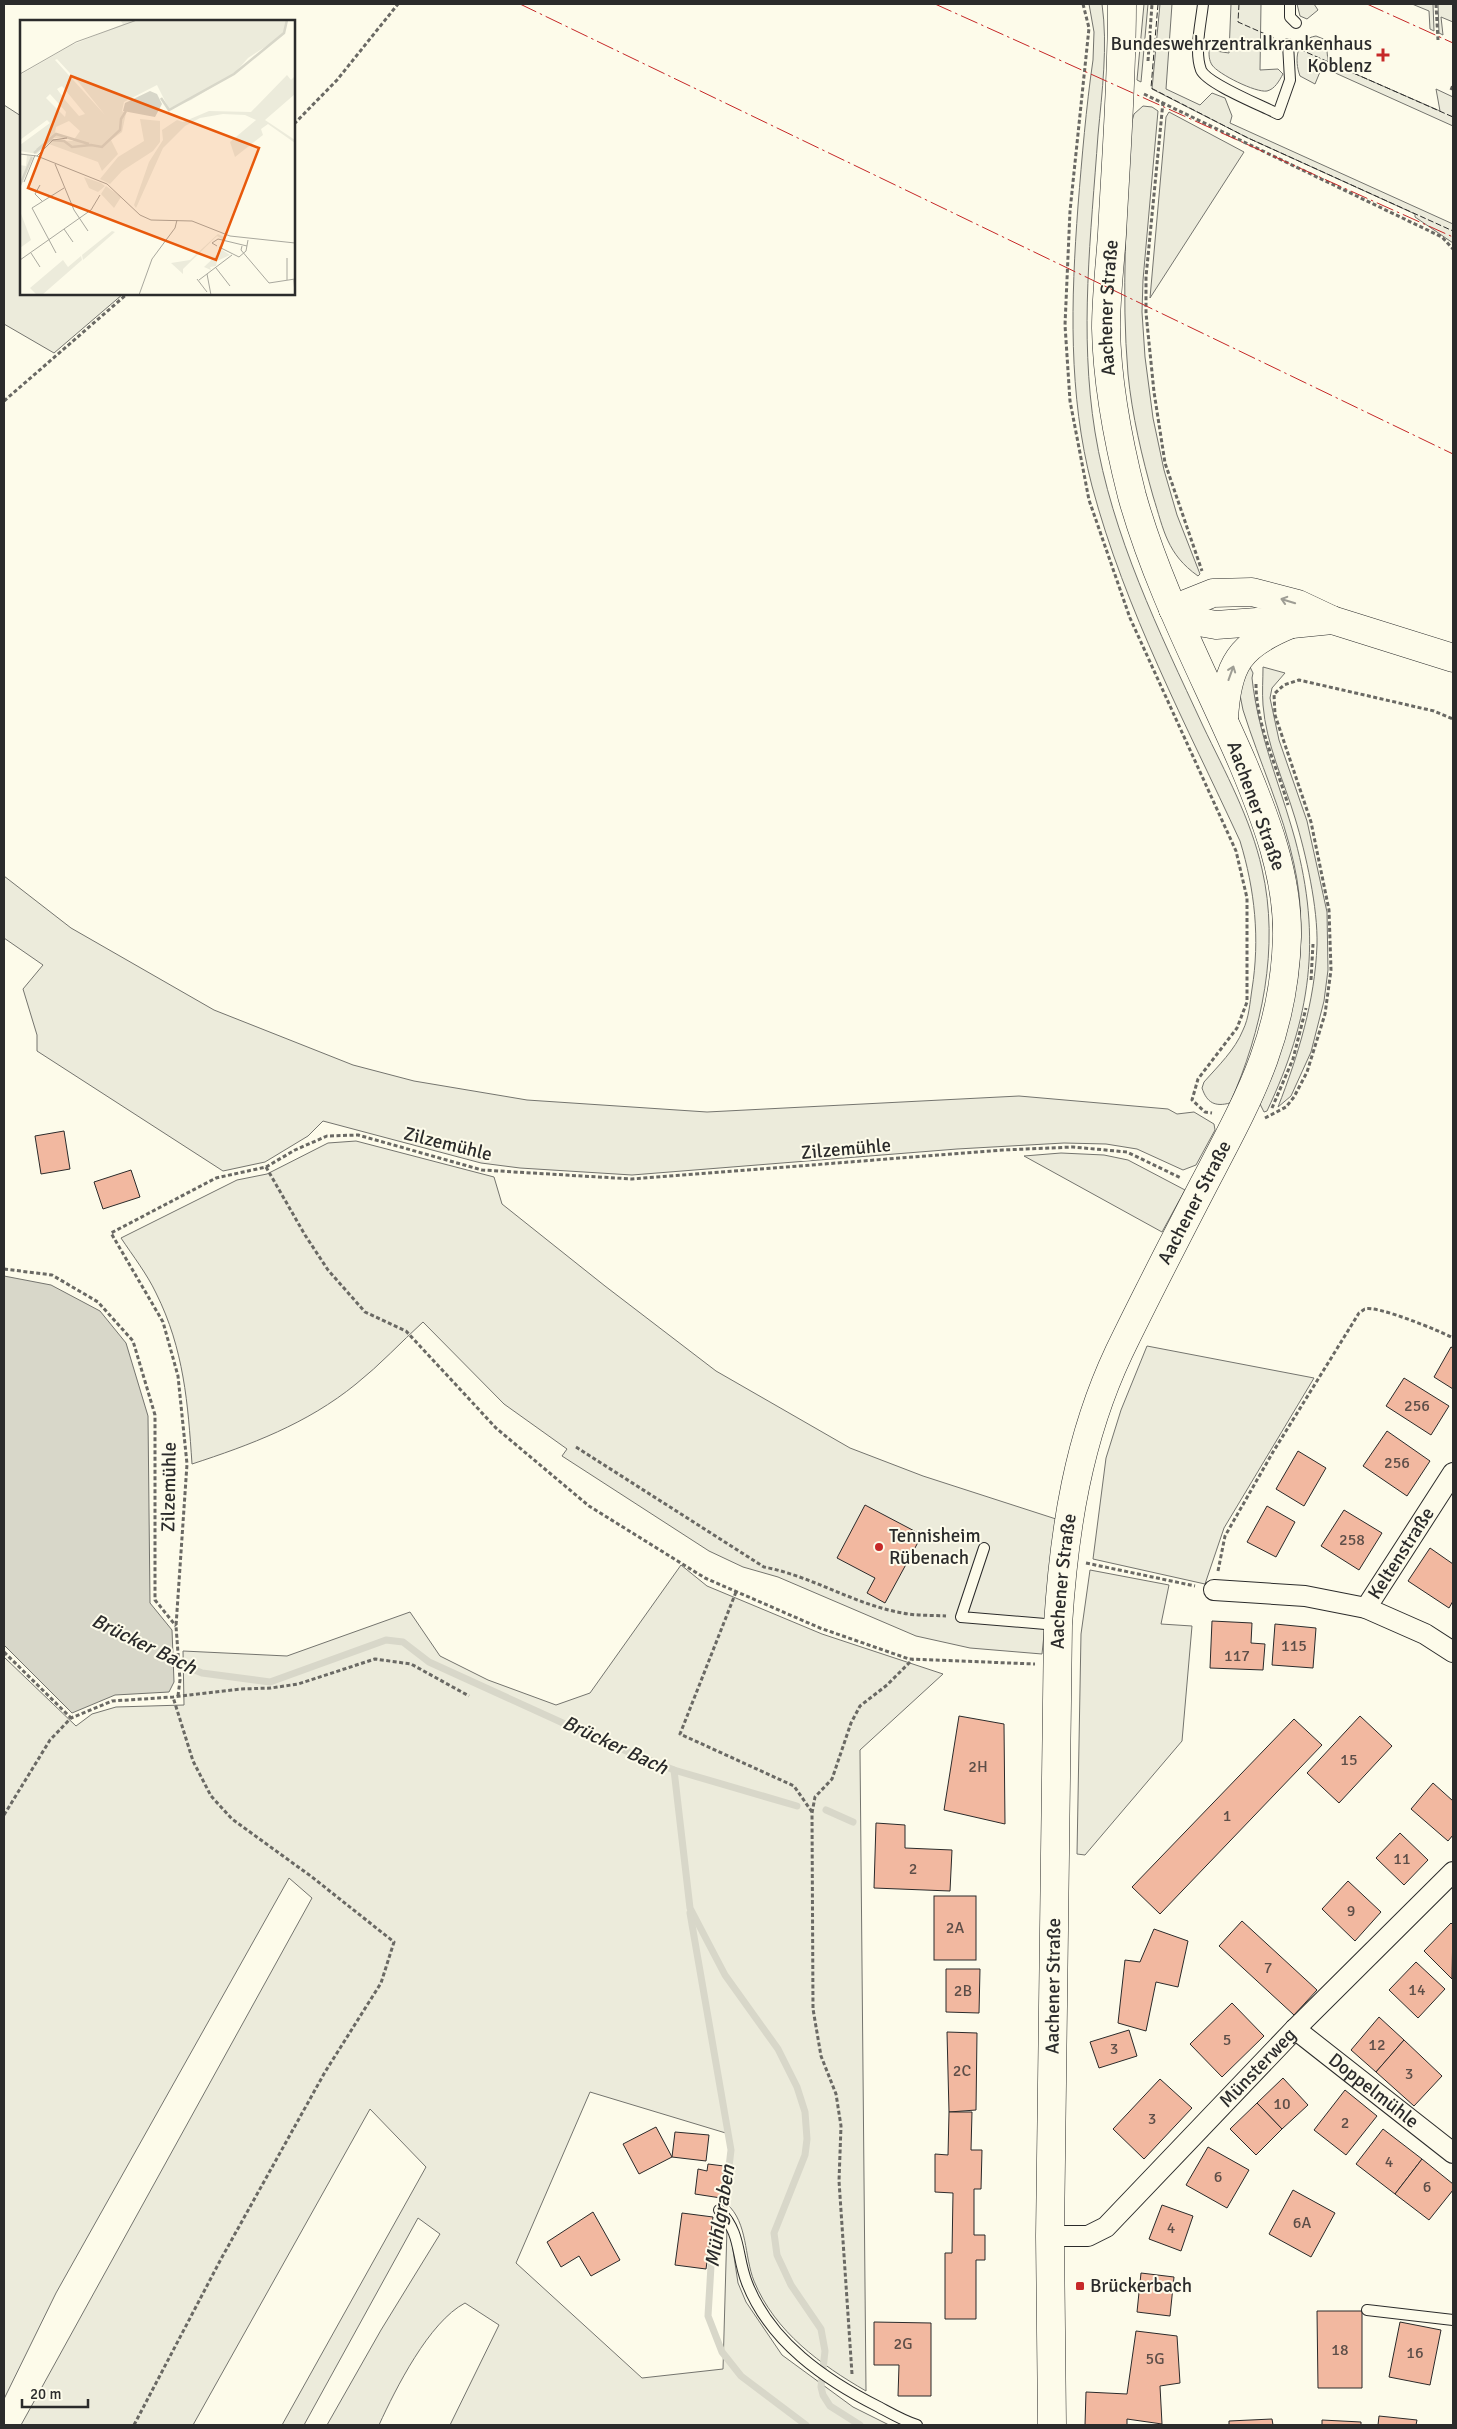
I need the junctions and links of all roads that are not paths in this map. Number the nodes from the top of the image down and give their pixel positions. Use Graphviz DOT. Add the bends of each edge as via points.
graph roads {
  1 [pos="1122,4"];
  2 [pos="1203,4"];
  3 [pos="1290,4"];
  4 [pos="1296,23"];
  5 [pos="1288,44"];
  6 [pos="1173,609"];
  7 [pos="1332,620"];
  8 [pos="1292,624"];
  9 [pos="1453,658"];
  10 [pos="1224,720"];
  11 [pos="1453,1473"];
  12 [pos="984,1548"];
  13 [pos="1214,1590"];
  14 [pos="1366,1608"];
  15 [pos="1058,1625"];
  16 [pos="1453,1652"];
  17 [pos="1453,1872"];
  18 [pos="1295,2029"];
  19 [pos="1453,2153"];
  20 [pos="719,2210"];
  21 [pos="1050,2236"];
  22 [pos="1368,2310"];
  23 [pos="1453,2320"];
  24 [pos="917,2425"];
  25 [pos="1052,2425"];
  1 -- 6 [label="main road, Aachener Straße" via="1106,326 1108,362 1117,428 1133,499"];
  2 -- 5 [label="lane" via="1199,55 1202,71 1212,81 1278,114 1290,80"];
  3 -- 4 [label="lane" via="1290,17"];
  7 -- 6 [label="main road, one-way" via="1298,604 1252,592 1213,593"];
  6 -- 8 [label="main road" via="1207,624"];
  6 -- 10 [label="main road, Aachener Straße"];
  7 -- 8 [label="main road"];
  7 -- 9 [label="main road"];
  10 -- 8 [label="main road, one-way" via="1225,693 1236,660 1260,639"];
  10 -- 15 [label="main road, Aachener Straße" via="1257,800 1281,878 1287,934 1282,996 1268,1053 1239,1119 1118,1355 1092,1417 1072,1494 1062,1561"];
  11 -- 14 [label="street, Keltenstraße"];
  12 -- 15 [label="lane" via="961,1617"];
  13 -- 14 [label="street, Keltenstraße" via="1305,1596"];
  14 -- 16 [label="street, Keltenstraße" via="1425,1634"];
  15 -- 21 [label="main road, Aachener Straße"];
  17 -- 18 [label="street, Münsterweg"];
  18 -- 19 [label="street, Doppelmühle"];
  18 -- 21 [label="street, Münsterweg" via="1106,2227 1088,2236"];
  20 -- 24 [label="lane" via="730,2222 746,2282 763,2317 798,2356 850,2392"];
  21 -- 25 [label="main road, Aachener Straße"];
  22 -- 23 [label="lane"];
}
